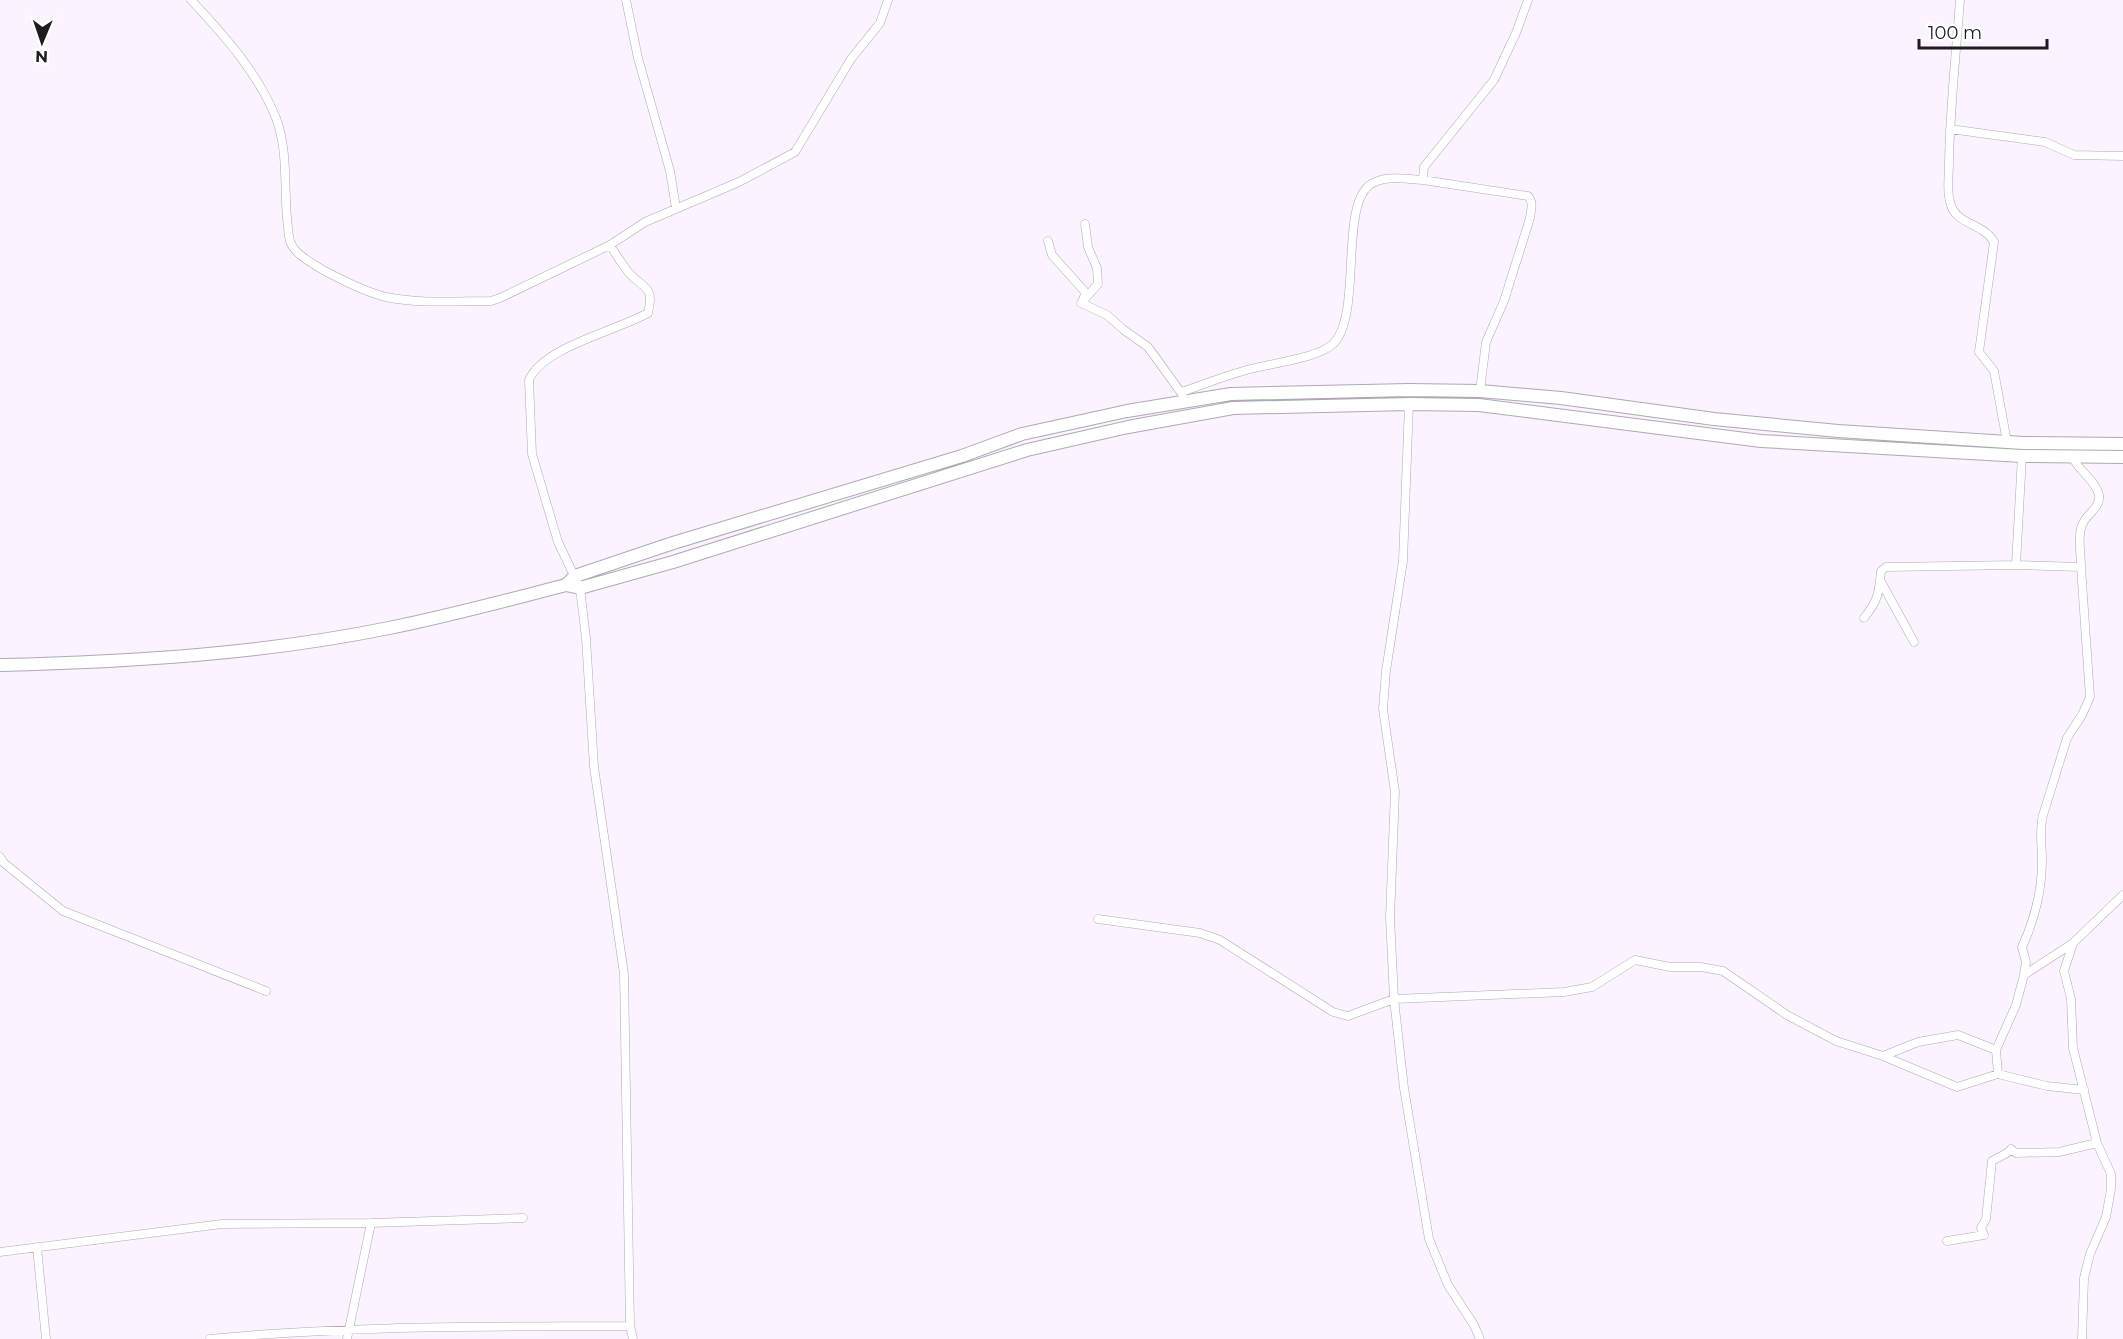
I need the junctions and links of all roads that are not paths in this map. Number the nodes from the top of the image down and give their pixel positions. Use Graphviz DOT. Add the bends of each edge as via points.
graph roads {
  1 [pos="192,0"];
  2 [pos="626,0"];
  3 [pos="888,0"];
  4 [pos="1528,0"];
  5 [pos="1960,0"];
  6 [pos="1950,129"];
  7 [pos="2123,156"];
  8 [pos="1423,180"];
  9 [pos="676,208"];
  10 [pos="1085,224"];
  11 [pos="1048,241"];
  12 [pos="610,245"];
  13 [pos="1081,303"];
  14 [pos="1480,391"];
  15 [pos="1183,396"];
  16 [pos="1409,404"];
  17 [pos="2007,442"];
  18 [pos="2123,444"];
  19 [pos="2022,456"];
  20 [pos="2072,456"];
  21 [pos="2123,457"];
  22 [pos="2016,565"];
  23 [pos="2081,567"];
  24 [pos="1880,580"];
  25 [pos="574,583"];
  26 [pos="1864,618"];
  27 [pos="1914,642"];
  28 [pos="0,665"];
  29 [pos="0,857"];
  30 [pos="2123,895"];
  31 [pos="1098,919"];
  32 [pos="2073,943"];
  33 [pos="2024,975"];
  34 [pos="266,991"];
  35 [pos="1394,999"];
  36 [pos="1996,1050"];
  37 [pos="1883,1056"];
  38 [pos="1998,1074"];
  39 [pos="2084,1090"];
  40 [pos="2097,1143"];
  41 [pos="523,1218"];
  42 [pos="371,1223"];
  43 [pos="1947,1240"];
  44 [pos="37,1248"];
  45 [pos="0,1252"];
  46 [pos="630,1326"];
  47 [pos="349,1328"];
  48 [pos="46,1339"];
  49 [pos="210,1339"];
  50 [pos="347,1339"];
  51 [pos="633,1339"];
  52 [pos="1480,1339"];
  53 [pos="2082,1339"];
  1 -- 12 [label="street" via="220,30 261,86 277,120 284,152 290,242 310,262 385,297 491,301"];
  2 -- 9 [label="street"];
  3 -- 9 [label="street" via="880,23 851,60 795,152 739,182"];
  4 -- 8 [label="street" via="1494,80 1424,167"];
  5 -- 6 [label="street"];
  6 -- 7 [label="street" via="2045,142 2074,155"];
  6 -- 17 [label="street" via="1948,192 1953,209 1961,219 1989,233 1994,242 1979,352 1994,371"];
  8 -- 14 [label="street" via="1528,196 1531,200 1530,218 1504,301 1486,342"];
  8 -- 15 [label="street" via="1382,180 1364,190 1358,203 1347,314 1342,333 1332,345 1319,353 1243,371"];
  9 -- 12 [label="street"];
  10 -- 13 [label="street" via="1098,284"];
  11 -- 13 [label="street" via="1052,255 1086,293"];
  12 -- 25 [label="street" via="632,276 645,285 650,303 648,313 556,353 541,362 529,380 532,454"];
  13 -- 15 [label="street" via="1107,315 1149,348"];
  14 -- 15 [label="main road"];
  14 -- 17 [label="main road" via="1774,425"];
  15 -- 25 [label="main road" via="1023,434 673,543"];
  16 -- 19 [label="main road" via="1479,405 1761,441"];
  16 -- 25 [label="main road" via="1233,408 1128,427 1027,450 685,558"];
  16 -- 35 [label="street" via="1403,561 1383,709 1395,792 1390,917"];
  17 -- 18 [label="main road"];
  19 -- 20 [label="main road"];
  19 -- 22 [label="street"];
  20 -- 21 [label="main road"];
  20 -- 23 [label="street" via="2099,496 2097,506 2081,529"];
  22 -- 23 [label="street"];
  22 -- 24 [label="street" via="1892,566 1881,571"];
  23 -- 33 [label="street" via="2090,697 2067,738 2040,827 2041,882 2031,929 2022,947"];
  24 -- 26 [label="street" via="1878,597"];
  24 -- 27 [label="street"];
  25 -- 28 [label="main road" via="389,628 309,641 106,663"];
  25 -- 46 [label="street" via="594,766 624,974"];
  29 -- 34 [label="street" via="63,911"];
  30 -- 32 [label="street"];
  31 -- 35 [label="street" via="1200,933 1220,940 1333,1012 1348,1016"];
  32 -- 33 [label="street"];
  32 -- 39 [label="street" via="2064,971 2071,999 2073,1048"];
  33 -- 36 [label="street"];
  35 -- 37 [label="street" via="1564,992 1592,987 1635,960 1670,967 1701,967 1723,970 1787,1015 1836,1041"];
  35 -- 52 [label="street" via="1429,1239 1448,1285"];
  36 -- 37 [label="street" via="1958,1035 1918,1042"];
  36 -- 38 [label="street"];
  37 -- 38 [label="street" via="1957,1087"];
  38 -- 39 [label="street"];
  39 -- 40 [label="street"];
  40 -- 43 [label="street" via="2059,1152 2016,1153 2011,1149 1992,1161 1986,1219 1981,1228 1984,1235"];
  40 -- 53 [label="street" via="2111,1174 2111,1189 2106,1217 2084,1278"];
  41 -- 42 [label="street"];
  42 -- 44 [label="street" via="222,1224"];
  42 -- 47 [label="street"];
  44 -- 45 [label="street"];
  44 -- 48 [label="street"];
  46 -- 47 [label="street"];
  46 -- 51 [label="street"];
  47 -- 49 [label="street"];
  47 -- 50 [label="street"];
}
